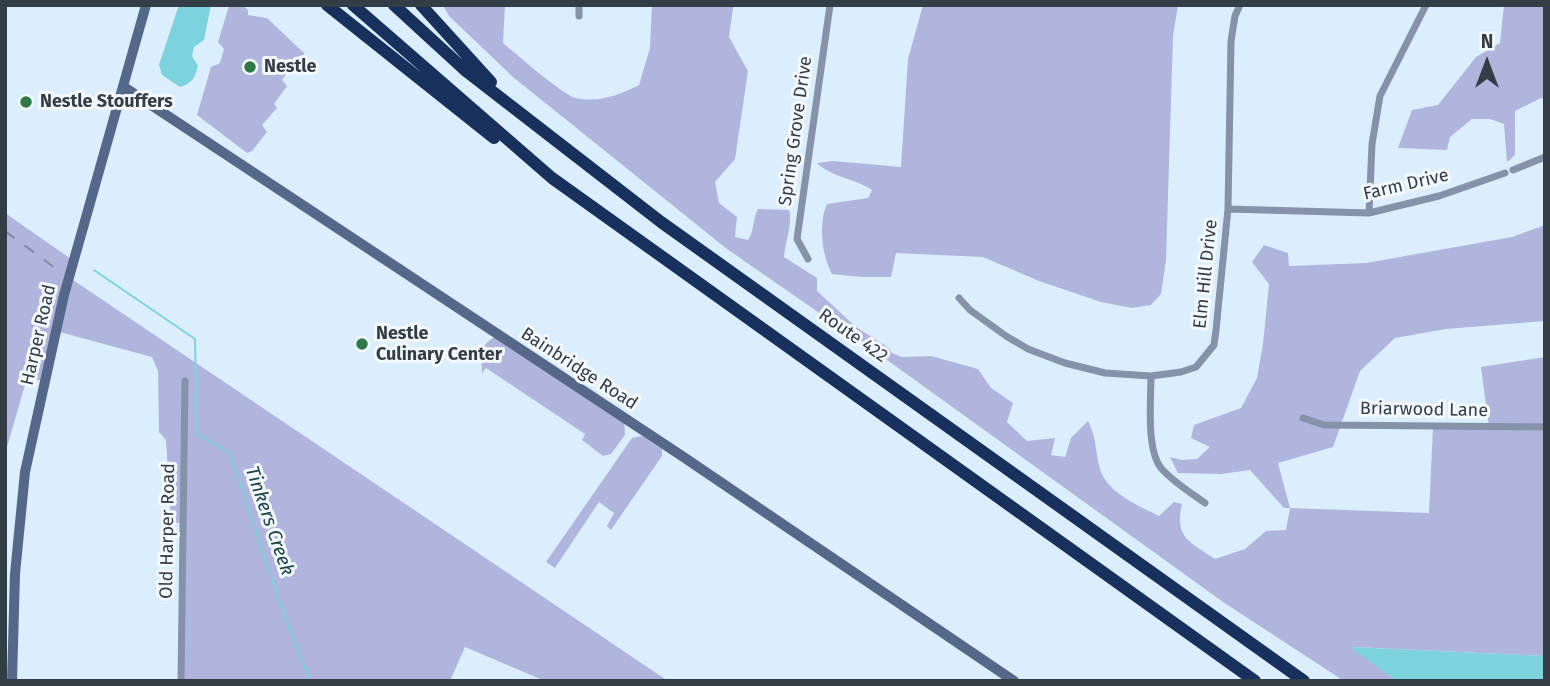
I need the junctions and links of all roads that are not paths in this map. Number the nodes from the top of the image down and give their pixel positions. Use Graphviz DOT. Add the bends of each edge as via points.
graph roads {
  1 [pos="146,5"];
  2 [pos="327,5"];
  3 [pos="353,5"];
  4 [pos="394,5"];
  5 [pos="421,5"];
  6 [pos="579,5"];
  7 [pos="830,5"];
  8 [pos="1240,5"];
  9 [pos="1426,5"];
  10 [pos="579,16"];
  11 [pos="124,87"];
  12 [pos="1545,157"];
  13 [pos="552,178"];
  14 [pos="612,184"];
  15 [pos="1228,209"];
  16 [pos="1369,213"];
  17 [pos="808,259"];
  18 [pos="959,298"];
  19 [pos="1151,376"];
  20 [pos="185,381"];
  21 [pos="1303,418"];
  22 [pos="1545,427"];
  23 [pos="1205,503"];
  24 [pos="12,681"];
  25 [pos="181,681"];
  26 [pos="1014,681"];
  27 [pos="1255,681"];
  28 [pos="1304,681"];
  1 -- 11 [label="street, Harper Road"];
  2 -- 13 [label="highway" via="482,130"];
  3 -- 13 [label="highway"];
  4 -- 14 [label="highway, Route 422" via="466,71"];
  5 -- 14 [label="highway" via="487,78"];
  6 -- 10 [label="street"];
  7 -- 17 [label="street, Spring Grove Drive" via="797,239"];
  8 -- 15 [label="street, Elm Hill Drive" via="1231,41"];
  9 -- 16 [label="street" via="1380,96"];
  11 -- 24 [label="street, Harper Road" via="64,295 25,472 15,574"];
  11 -- 26 [label="street, Bainbridge Road"];
  12 -- 16 [label="street, Farm Drive" via="1439,196"];
  13 -- 27 [label="highway"];
  14 -- 28 [label="highway, Route 422"];
  15 -- 16 [label="street, Farm Drive"];
  15 -- 19 [label="street, Elm Hill Drive" via="1214,345 1196,367"];
  18 -- 19 [label="street, Elm Hill Drive" via="1028,349 1105,373"];
  19 -- 23 [label="street" via="1153,454 1168,476"];
  20 -- 25 [label="street, Old Harper Road"];
  21 -- 22 [label="street, Briarwood Lane" via="1324,425"];
}
